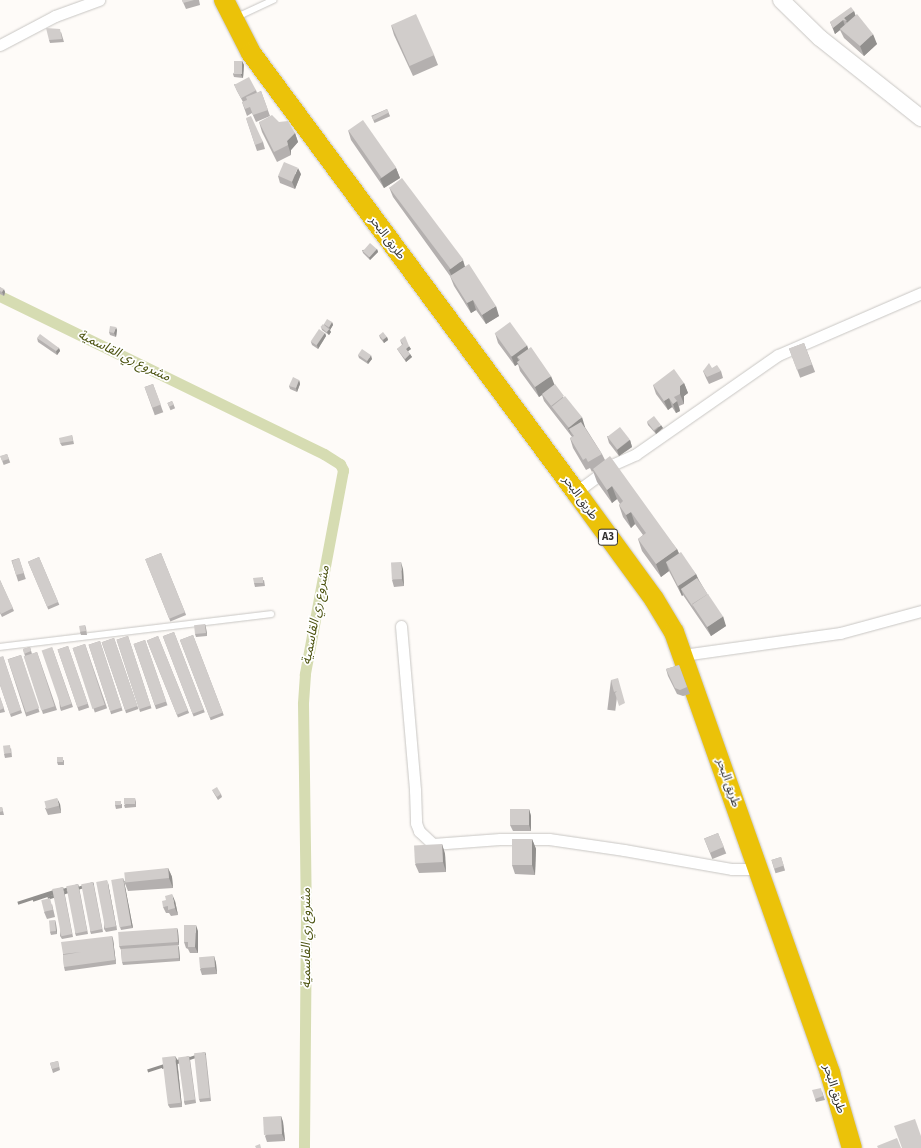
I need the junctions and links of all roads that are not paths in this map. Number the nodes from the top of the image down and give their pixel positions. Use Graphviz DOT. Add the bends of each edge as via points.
graph roads {
  1 [pos="99,0"];
  2 [pos="224,0"];
  3 [pos="273,0"];
  4 [pos="781,0"];
  5 [pos="232,19"];
  6 [pos="0,45"];
  7 [pos="921,118"];
  8 [pos="921,294"];
  9 [pos="576,492"];
  10 [pos="921,611"];
  11 [pos="271,614"];
  12 [pos="400,626"];
  13 [pos="0,647"];
  14 [pos="683,655"];
  15 [pos="758,869"];
  16 [pos="852,1148"];
  1 -- 6 [label="street" via="55,16"];
  2 -- 5 [label="highway, طريق البحر / A3"];
  3 -- 5 [label="lane"];
  4 -- 7 [label="street" via="820,38"];
  5 -- 9 [label="highway, طريق البحر / A3" via="251,53"];
  8 -- 9 [label="street" via="778,355 636,454 614,464"];
  9 -- 14 [label="highway, طريق البحر / A3" via="654,600 674,632"];
  10 -- 14 [label="street" via="840,633"];
  11 -- 13 [label="lane"];
  12 -- 15 [label="street" via="416,823 419,831 433,844 500,839 549,839 732,869"];
  14 -- 15 [label="highway, طريق البحر / A3"];
  15 -- 16 [label="highway, طريق البحر / A3" via="830,1073"];
}
